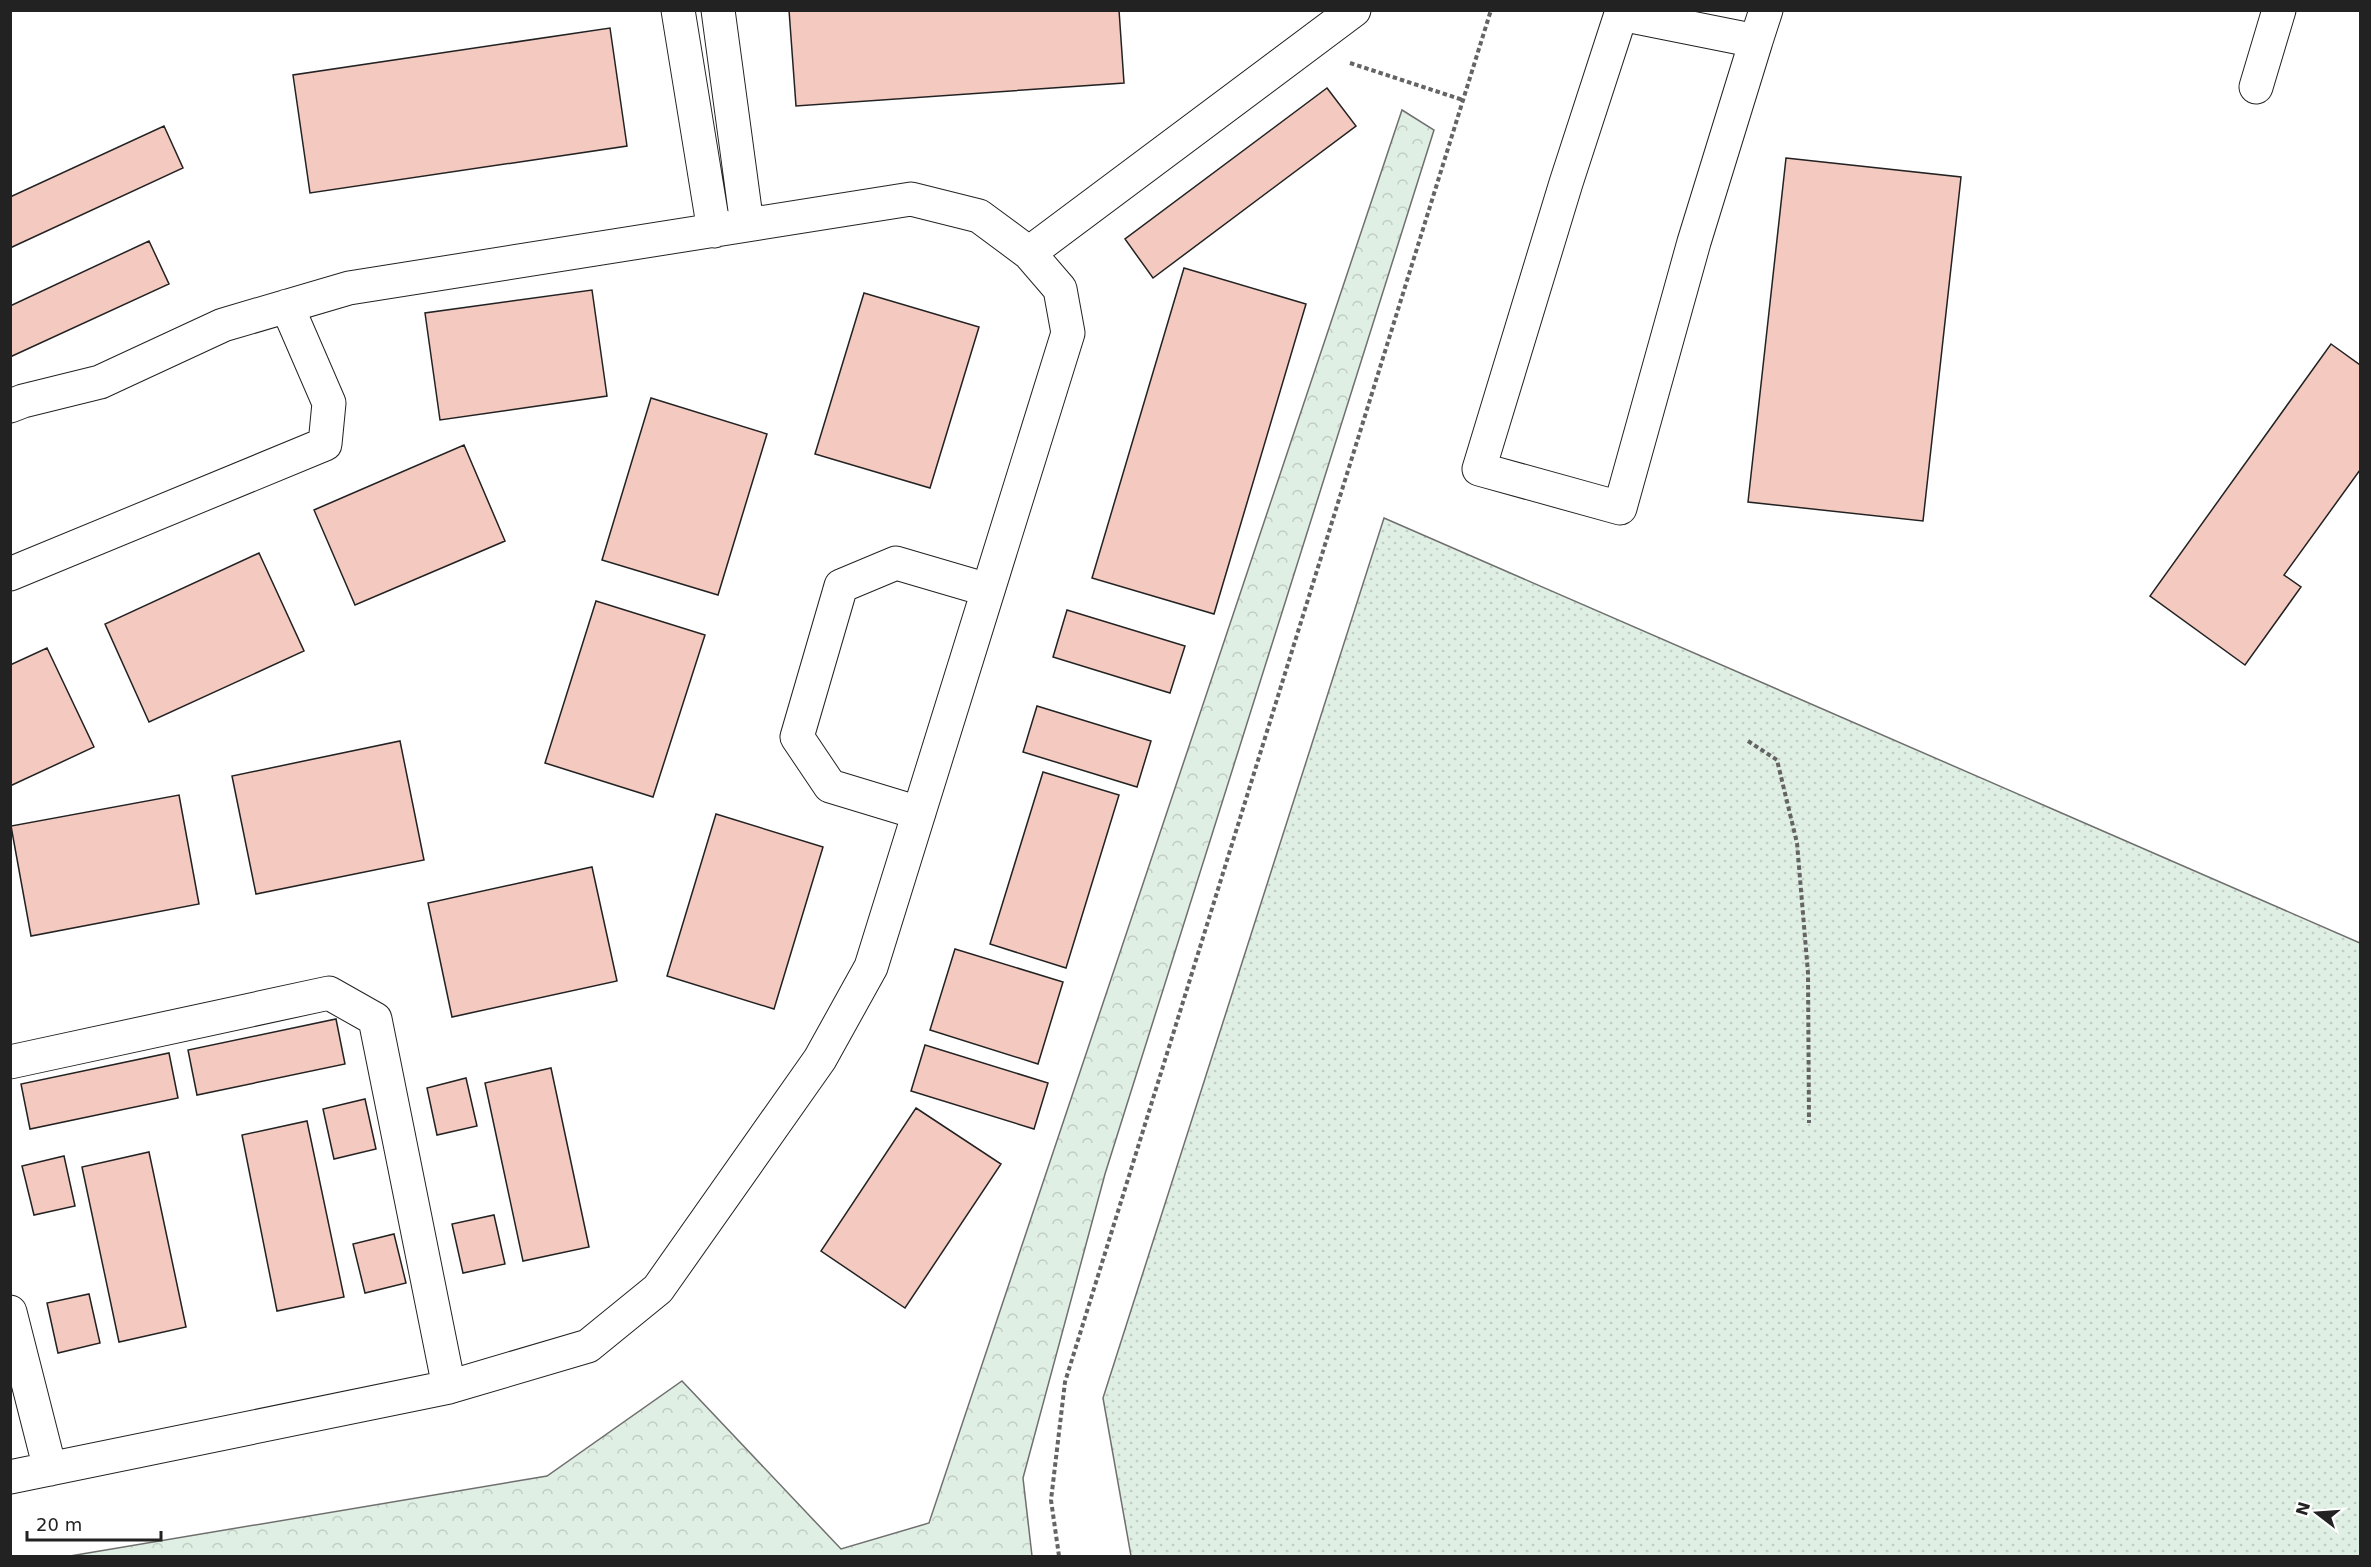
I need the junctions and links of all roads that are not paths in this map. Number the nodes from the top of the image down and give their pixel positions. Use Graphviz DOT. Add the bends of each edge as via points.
graph roads {
  1 [pos="678,10"];
  2 [pos="718,10"];
  3 [pos="1354,10"];
  4 [pos="1766,10"];
  5 [pos="2279,10"];
  6 [pos="1756,41"];
  7 [pos="2256,87"];
  8 [pos="747,225"];
  9 [pos="714,231"];
  10 [pos="1029,253"];
  11 [pos="287,306"];
  12 [pos="10,406"];
  13 [pos="10,574"];
  14 [pos="988,590"];
  15 [pos="919,813"];
  16 [pos="10,1062"];
  17 [pos="10,1312"];
  18 [pos="449,1388"];
  19 [pos="50,1469"];
  20 [pos="10,1477"];
  1 -- 9 [label="lane"];
  2 -- 8 [label="lane"];
  3 -- 10 [label="lane"];
  4 -- 6 [label="lane"];
  5 -- 7 [label="lane"];
  6 -- 6 [label="lane" via="1694,242 1620,507 1479,469 1622,14"];
  8 -- 9 [label="lane"];
  8 -- 10 [label="lane" via="910,200 979,216"];
  9 -- 11 [label="lane" via="349,288"];
  10 -- 14 [label="lane" via="1060,289 1068,333"];
  11 -- 12 [label="lane" via="223,325 100,382"];
  11 -- 13 [label="lane" via="328,403 325,444"];
  14 -- 15 [label="lane"];
  14 -- 15 [label="lane" via="896,563 842,586 797,737 830,786"];
  15 -- 18 [label="lane" via="871,967 820,1059 658,1289 588,1346"];
  16 -- 18 [label="lane" via="329,993 375,1019"];
  17 -- 19 [label="lane"];
  18 -- 19 [label="lane"];
  19 -- 20 [label="lane"];
}
